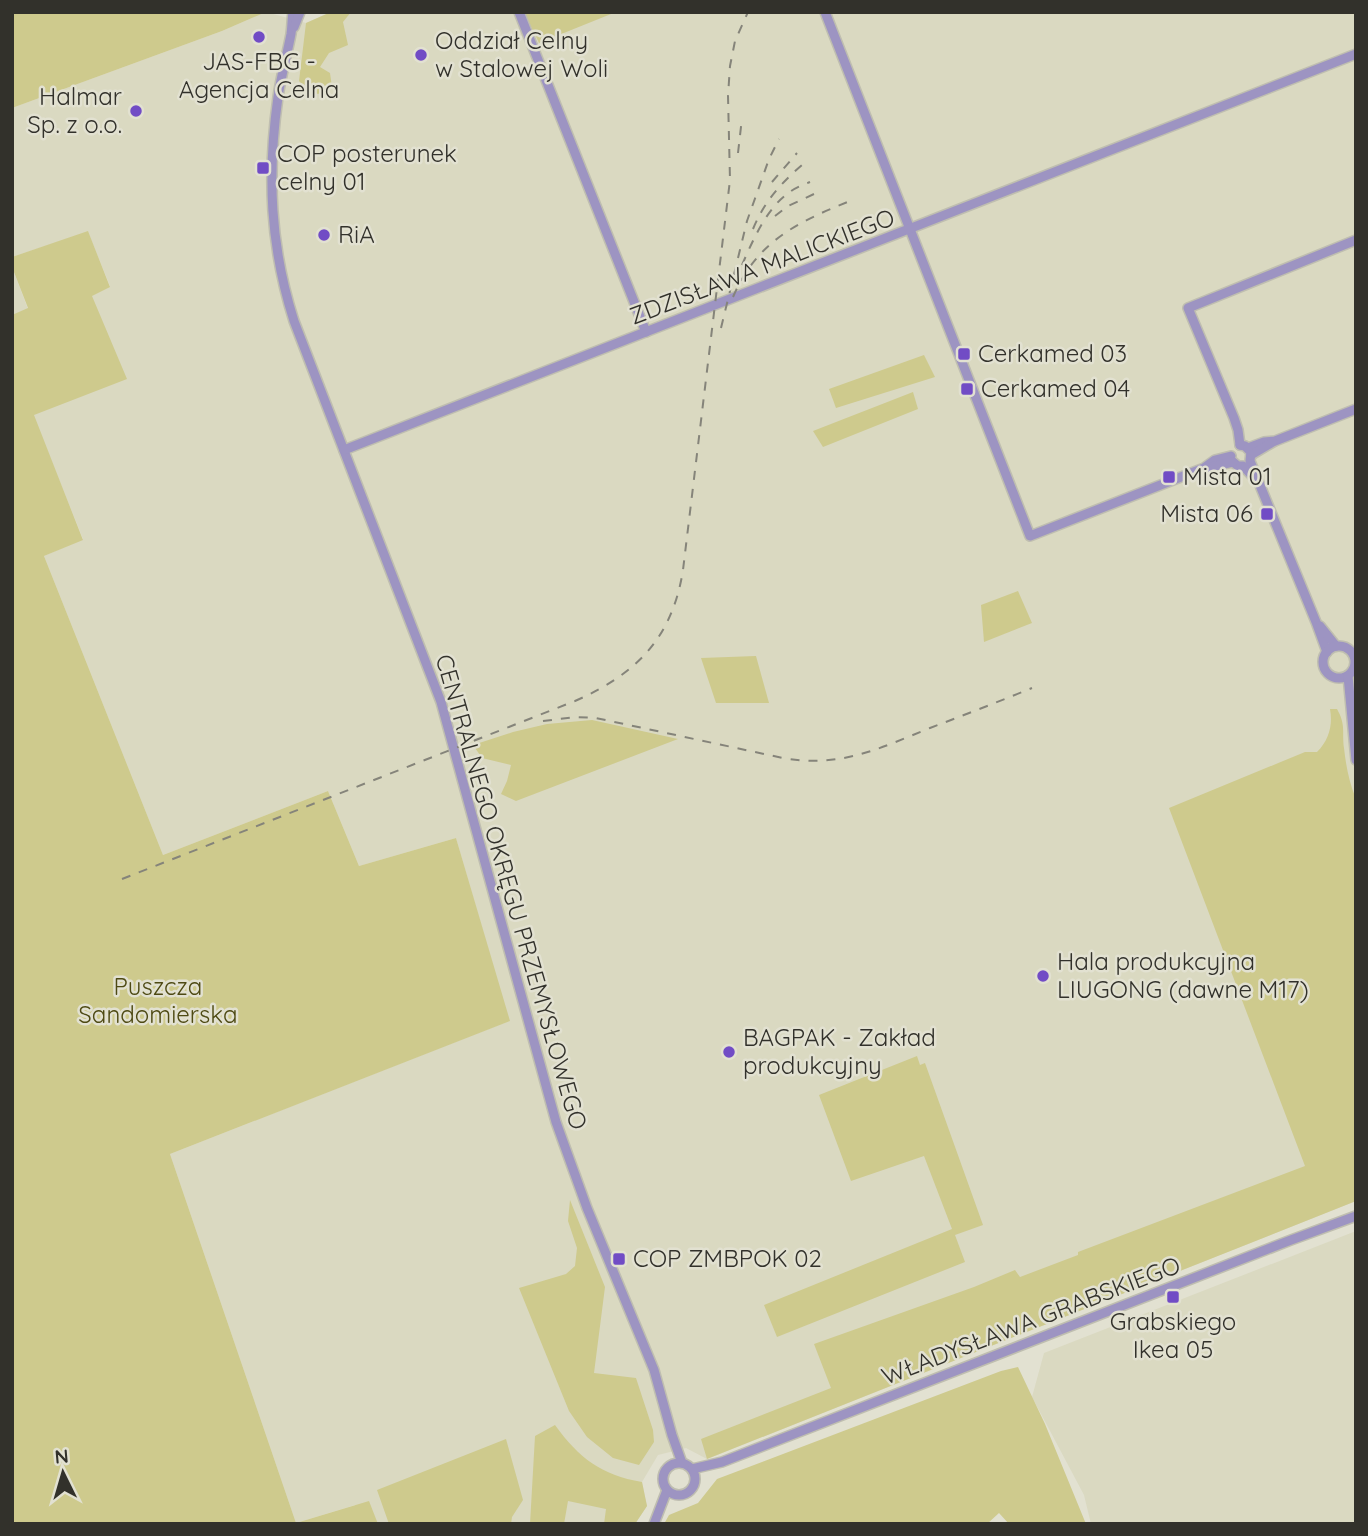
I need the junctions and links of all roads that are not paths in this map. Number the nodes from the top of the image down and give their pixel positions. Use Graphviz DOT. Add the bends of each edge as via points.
graph roads {
  1 [pos="293,12"];
  2 [pos="300,12"];
  3 [pos="519,12"];
  4 [pos="825,12"];
  5 [pos="291,32"];
  6 [pos="1356,54"];
  7 [pos="910,228"];
  8 [pos="1356,240"];
  9 [pos="646,332"];
  10 [pos="1356,409"];
  11 [pos="344,450"];
  12 [pos="1247,455"];
  13 [pos="1232,459"];
  14 [pos="1316,622"];
  15 [pos="1336,646"];
  16 [pos="1327,652"];
  17 [pos="1354,653"];
  18 [pos="1348,676"];
  19 [pos="1337,678"];
  20 [pos="1350,710"];
  21 [pos="1356,760"];
  22 [pos="1356,1216"];
  23 [pos="671,1435"];
  24 [pos="682,1463"];
  25 [pos="671,1465"];
  26 [pos="694,1473"];
  27 [pos="672,1492"];
  28 [pos="655,1521"];
  1 -- 5 [label="street, CENTRALNEGO OKRĘGU PRZEMYSŁOWEGO"];
  2 -- 5 [label="street, CENTRALNEGO OKRĘGU PRZEMYSŁOWEGO"];
  3 -- 9 [label="street"];
  4 -- 7 [label="street"];
  5 -- 11 [label="street, CENTRALNEGO OKRĘGU PRZEMYSŁOWEGO" via="271,153 276,246 294,321"];
  6 -- 7 [label="street"];
  7 -- 9 [label="street, ZDZISŁAWA MALICKIEGO"];
  7 -- 13 [label="street, ZDZISŁAWA MALICKIEGO" via="1030,536"];
  8 -- 12 [label="street" via="1188,308"];
  9 -- 11 [label="street, ZDZISŁAWA MALICKIEGO"];
  10 -- 12 [label="street" via="1264,442"];
  11 -- 23 [label="street, CENTRALNEGO OKRĘGU PRZEMYSŁOWEGO" via="442,705 556,1122 654,1370"];
  12 -- 13 [label="street" via="1238,466"];
  12 -- 13 [label="street" via="1234,448"];
  12 -- 14 [label="street"];
  14 -- 15 [label="street"];
  14 -- 16 [label="street"];
  15 -- 16 [label="street"];
  15 -- 17 [label="street"];
  16 -- 19 [label="street" via="1324,666"];
  17 -- 18 [label="street" via="1354,668"];
  18 -- 19 [label="street"];
  18 -- 20 [label="street"];
  19 -- 20 [label="street"];
  20 -- 21 [label="street"];
  22 -- 26 [label="street, WŁADYSŁAWA GRABSKIEGO"];
  23 -- 24 [label="street"];
  23 -- 25 [label="street"];
  24 -- 25 [label="street"];
  24 -- 26 [label="street"];
  25 -- 27 [label="street" via="663,1476 664,1486"];
  26 -- 27 [label="street" via="690,1491"];
  27 -- 28 [label="street"];
}
